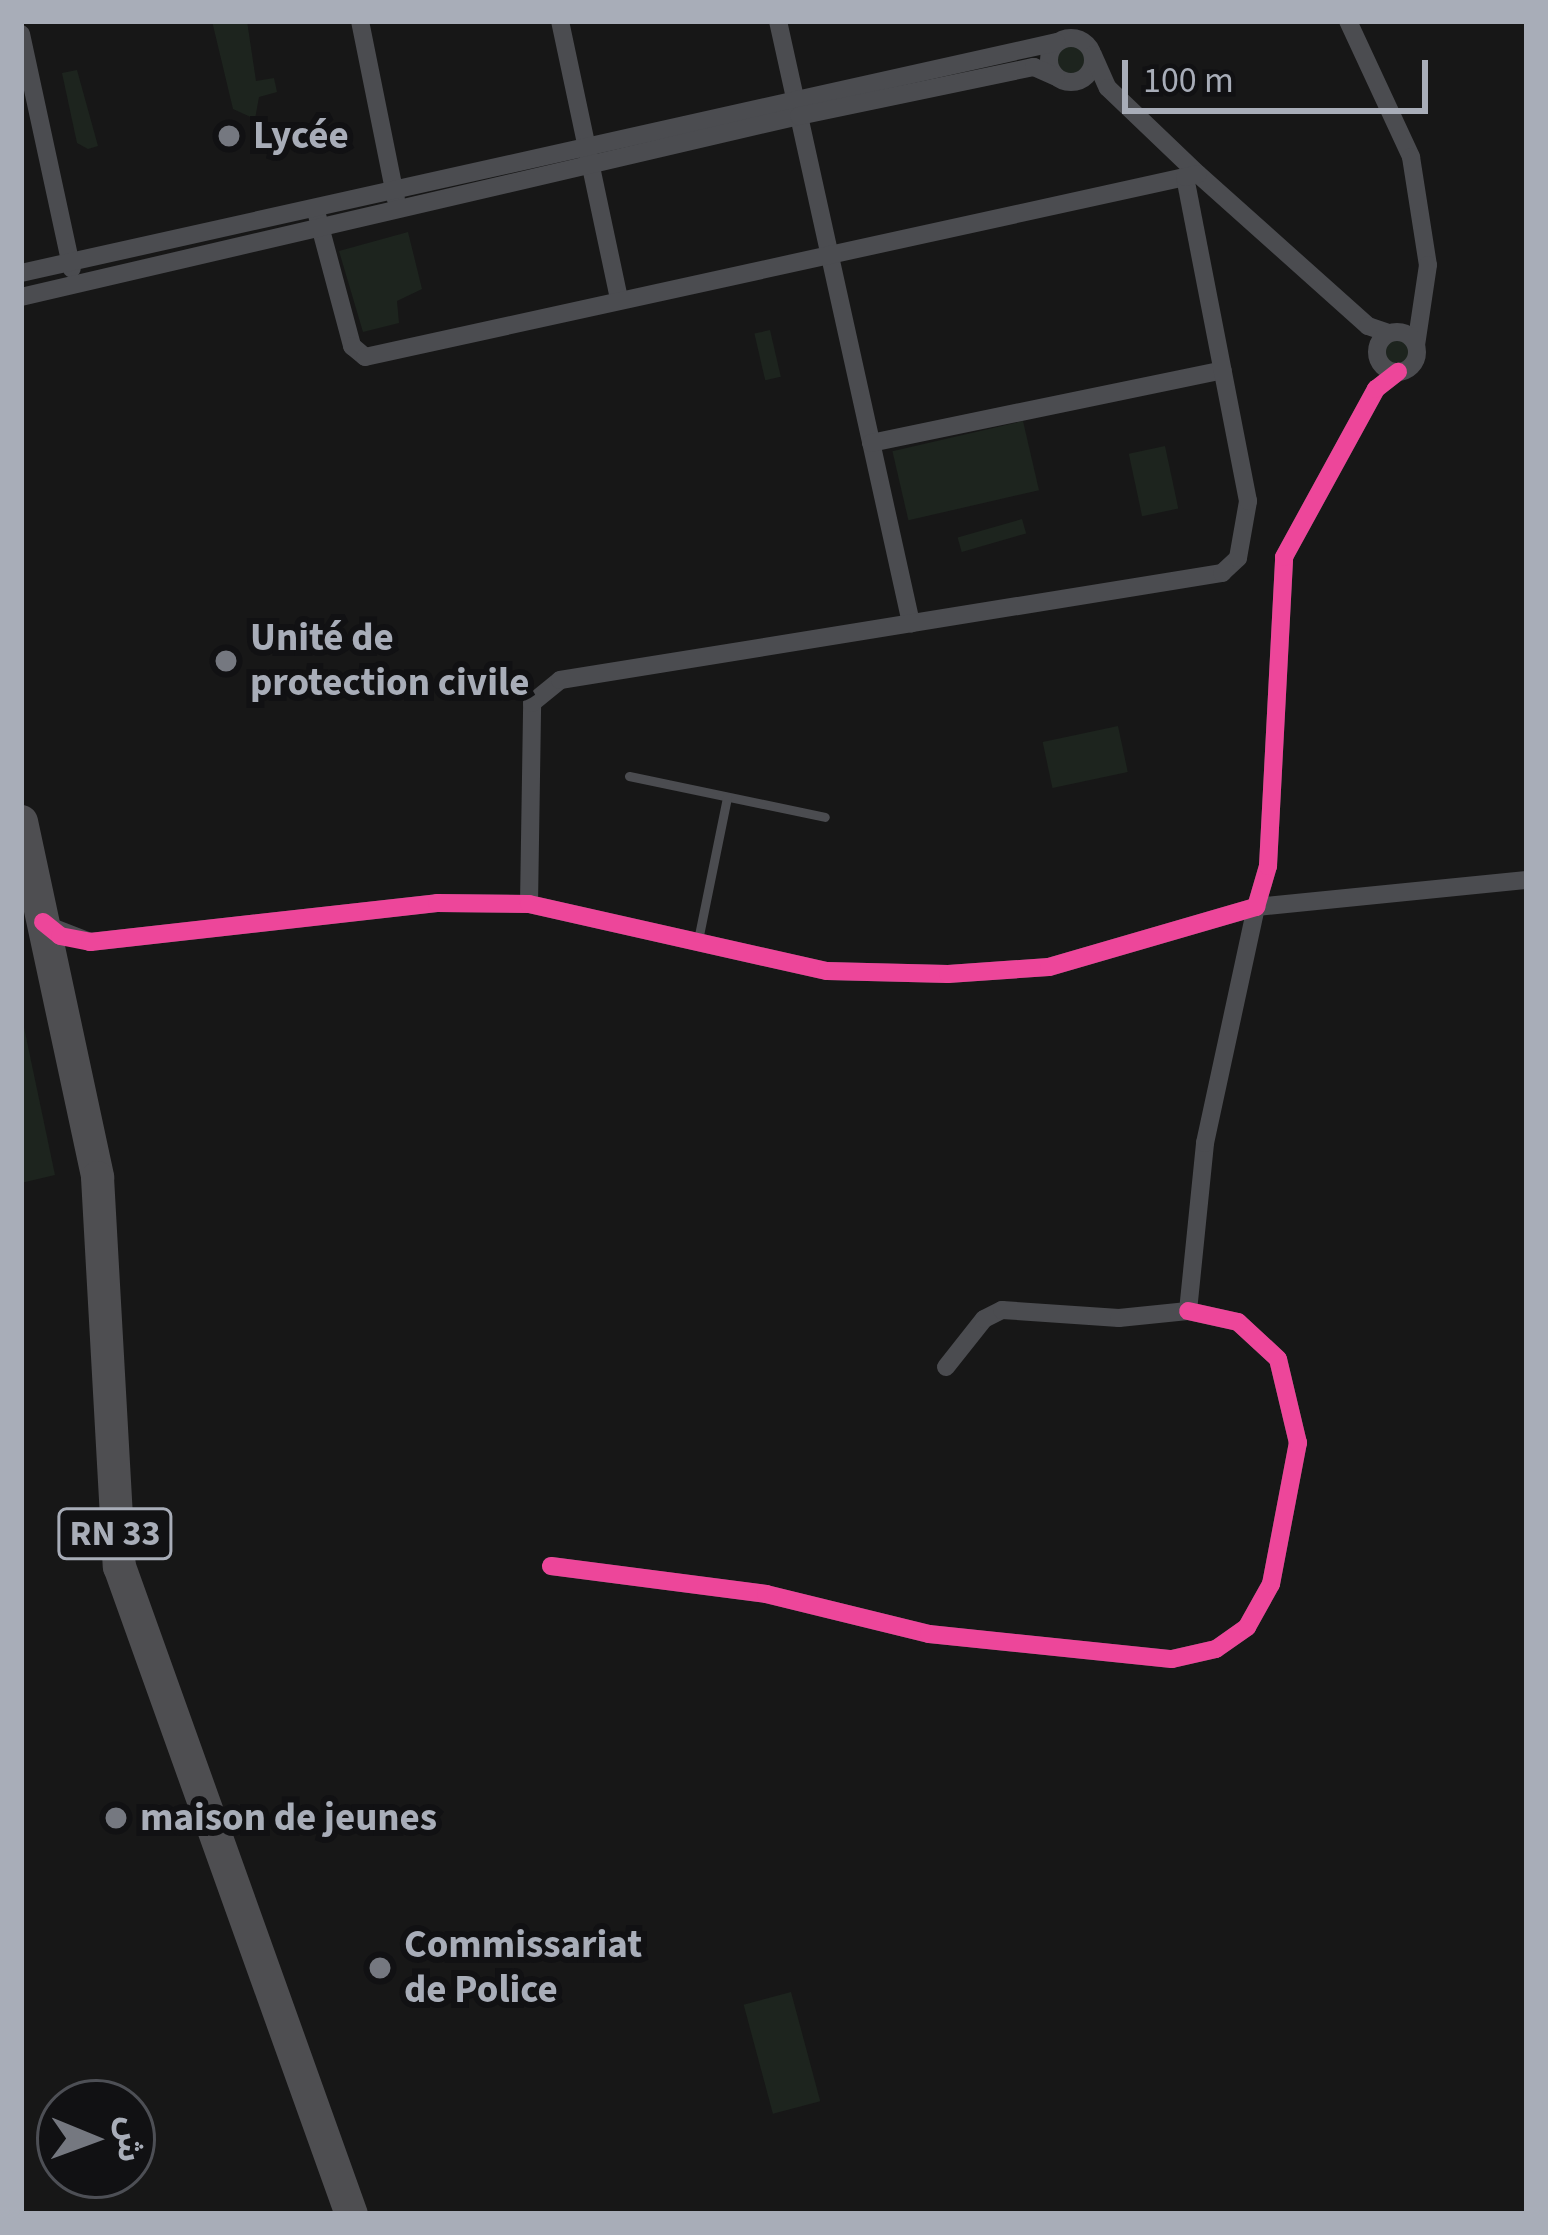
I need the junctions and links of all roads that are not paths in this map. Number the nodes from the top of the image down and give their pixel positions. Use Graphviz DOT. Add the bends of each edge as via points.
graph roads {
  1 [pos="360,21"];
  2 [pos="560,21"];
  3 [pos="778,21"];
  4 [pos="1348,21"];
  5 [pos="21,34"];
  6 [pos="1057,42"];
  7 [pos="1093,55"];
  8 [pos="1065,80"];
  9 [pos="1108,88"];
  10 [pos="797,106"];
  11 [pos="586,141"];
  12 [pos="590,164"];
  13 [pos="1191,176"];
  14 [pos="393,187"];
  15 [pos="315,204"];
  16 [pos="398,208"];
  17 [pos="320,226"];
  18 [pos="828,250"];
  19 [pos="70,261"];
  20 [pos="21,273"];
  21 [pos="75,283"];
  22 [pos="21,297"];
  23 [pos="619,298"];
  24 [pos="1420,312"];
  25 [pos="1368,326"];
  26 [pos="1392,332"];
  27 [pos="1416,345"];
  28 [pos="1377,358"];
  29 [pos="1223,370"];
  30 [pos="1398,372"];
  31 [pos="1376,389"];
  32 [pos="871,443"];
  33 [pos="911,623"];
  34 [pos="629,776"];
  35 [pos="727,796"];
  36 [pos="825,817"];
  37 [pos="21,821"];
  38 [pos="1527,880"];
  39 [pos="529,904"];
  40 [pos="1256,907"];
  41 [pos="32,924"];
  42 [pos="698,940"];
  43 [pos="90,941"];
  44 [pos="57,988"];
  45 [pos="1188,1311"];
  46 [pos="946,1367"];
  47 [pos="551,1566"];
  48 [pos="333,2214"];
  49 [pos="351,2214"];
  1 -- 14 [label="street"];
  2 -- 11 [label="street"];
  3 -- 10 [label="street"];
  4 -- 24 [label="street" via="1411,157 1428,265"];
  5 -- 19 [label="street"];
  6 -- 7 [label="street" via="1078,38"];
  6 -- 8 [label="street" via="1048,59"];
  6 -- 10 [label="street"];
  7 -- 8 [label="street" via="1091,70"];
  7 -- 9 [label="street"];
  8 -- 9 [label="street"];
  8 -- 10 [label="street" via="1034,67"];
  9 -- 13 [label="street"];
  10 -- 11 [label="street"];
  10 -- 12 [label="street"];
  10 -- 18 [label="street"];
  11 -- 12 [label="street"];
  11 -- 14 [label="street"];
  12 -- 16 [label="street"];
  12 -- 23 [label="street"];
  13 -- 18 [label="street"];
  13 -- 25 [label="street"];
  13 -- 29 [label="street"];
  14 -- 15 [label="street"];
  14 -- 16 [label="street"];
  15 -- 17 [label="street"];
  15 -- 19 [label="street"];
  16 -- 17 [label="street"];
  17 -- 21 [label="street"];
  17 -- 23 [label="street" via="352,346 365,357"];
  18 -- 23 [label="street"];
  18 -- 32 [label="street"];
  19 -- 20 [label="street"];
  19 -- 21 [label="street"];
  21 -- 22 [label="street"];
  24 -- 26 [label="street"];
  24 -- 27 [label="street"];
  25 -- 26 [label="street"];
  25 -- 28 [label="street"];
  26 -- 27 [label="street"];
  26 -- 28 [label="street"];
  27 -- 30 [label="street" via="1411,367"];
  28 -- 30 [label="street"];
  28 -- 31 [label="street"];
  29 -- 32 [label="street"];
  29 -- 33 [label="street" via="1249,531 1222,573"];
  30 -- 31 [label="street"];
  31 -- 40 [label="street" via="1284,557 1268,866"];
  32 -- 33 [label="street"];
  33 -- 39 [label="street" via="560,680 543,691 530,723"];
  34 -- 35 [label="lane"];
  35 -- 36 [label="lane"];
  35 -- 42 [label="lane"];
  37 -- 41 [label="highway, RN 33"];
  38 -- 40 [label="street"];
  39 -- 42 [label="street"];
  39 -- 43 [label="street" via="416,905"];
  40 -- 42 [label="street" via="1049,967 988,973 827,971"];
  40 -- 45 [label="street" via="1205,1143"];
  41 -- 43 [label="street"];
  41 -- 44 [label="highway, RN 33"];
  41 -- 48 [label="highway, RN 33" via="76,1185 92,1509 105,1598"];
  43 -- 44 [label="street" via="65,960"];
  44 -- 49 [label="highway, RN 33" via="97,1178 119,1566"];
  45 -- 46 [label="street" via="1119,1318 1002,1310 984,1319"];
  45 -- 47 [label="street" via="1238,1322 1278,1358 1298,1443 1271,1583 1247,1627 1216,1649 1172,1659 929,1634 766,1594"];
}
